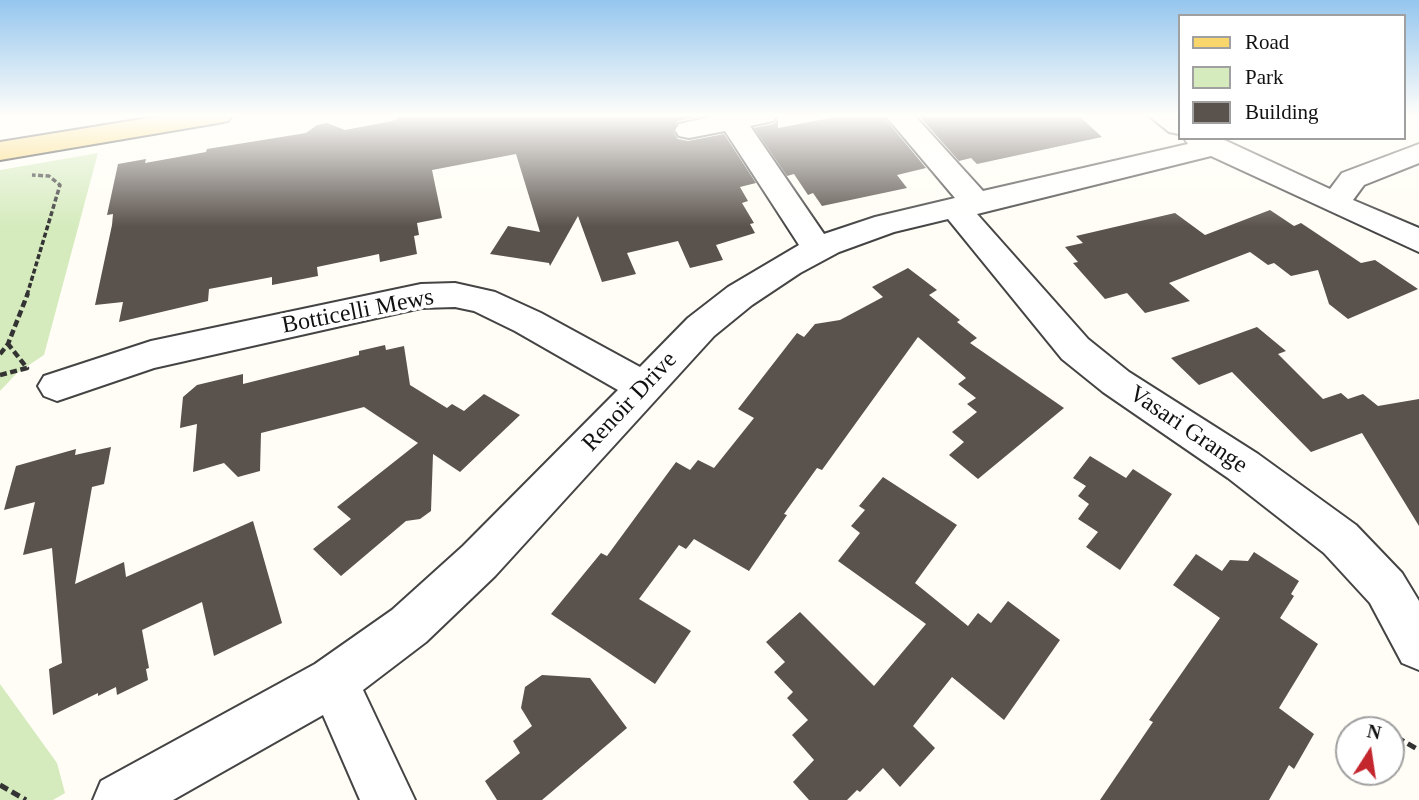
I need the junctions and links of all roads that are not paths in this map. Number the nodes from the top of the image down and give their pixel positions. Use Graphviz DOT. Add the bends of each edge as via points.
graph roads {
  1 [pos="753,152"];
  2 [pos="927,152"];
  3 [pos="1171,152"];
  4 [pos="1226,152"];
  5 [pos="1419,153"];
  6 [pos="1335,203"];
  7 [pos="967,206"];
  8 [pos="1419,241"];
  9 [pos="818,250"];
  10 [pos="57,386"];
  11 [pos="645,387"];
  12 [pos="1419,646"];
  13 [pos="332,682"];
  14 [pos="120,800"];
  15 [pos="388,800"];
  1 -- 9 [label="street"];
  2 -- 7 [label="street, Vasari Grange"];
  3 -- 7 [label="street, Renoir Drive"];
  4 -- 6 [label="street"];
  5 -- 6 [label="street" via="1353,179"];
  6 -- 8 [label="street"];
  7 -- 9 [label="street, Renoir Drive" via="886,224"];
  7 -- 12 [label="street, Vasari Grange" via="1075,349 1340,539 1386,588"];
  9 -- 11 [label="street, Renoir Drive" via="740,296 701,327"];
  10 -- 11 [label="street, Botticelli Mews" via="151,355 421,296 455,295 483,301 528,322"];
  11 -- 13 [label="street, Renoir Drive" via="479,561 409,626"];
  13 -- 14 [label="street, Renoir Drive"];
  13 -- 15 [label="street"];
}
